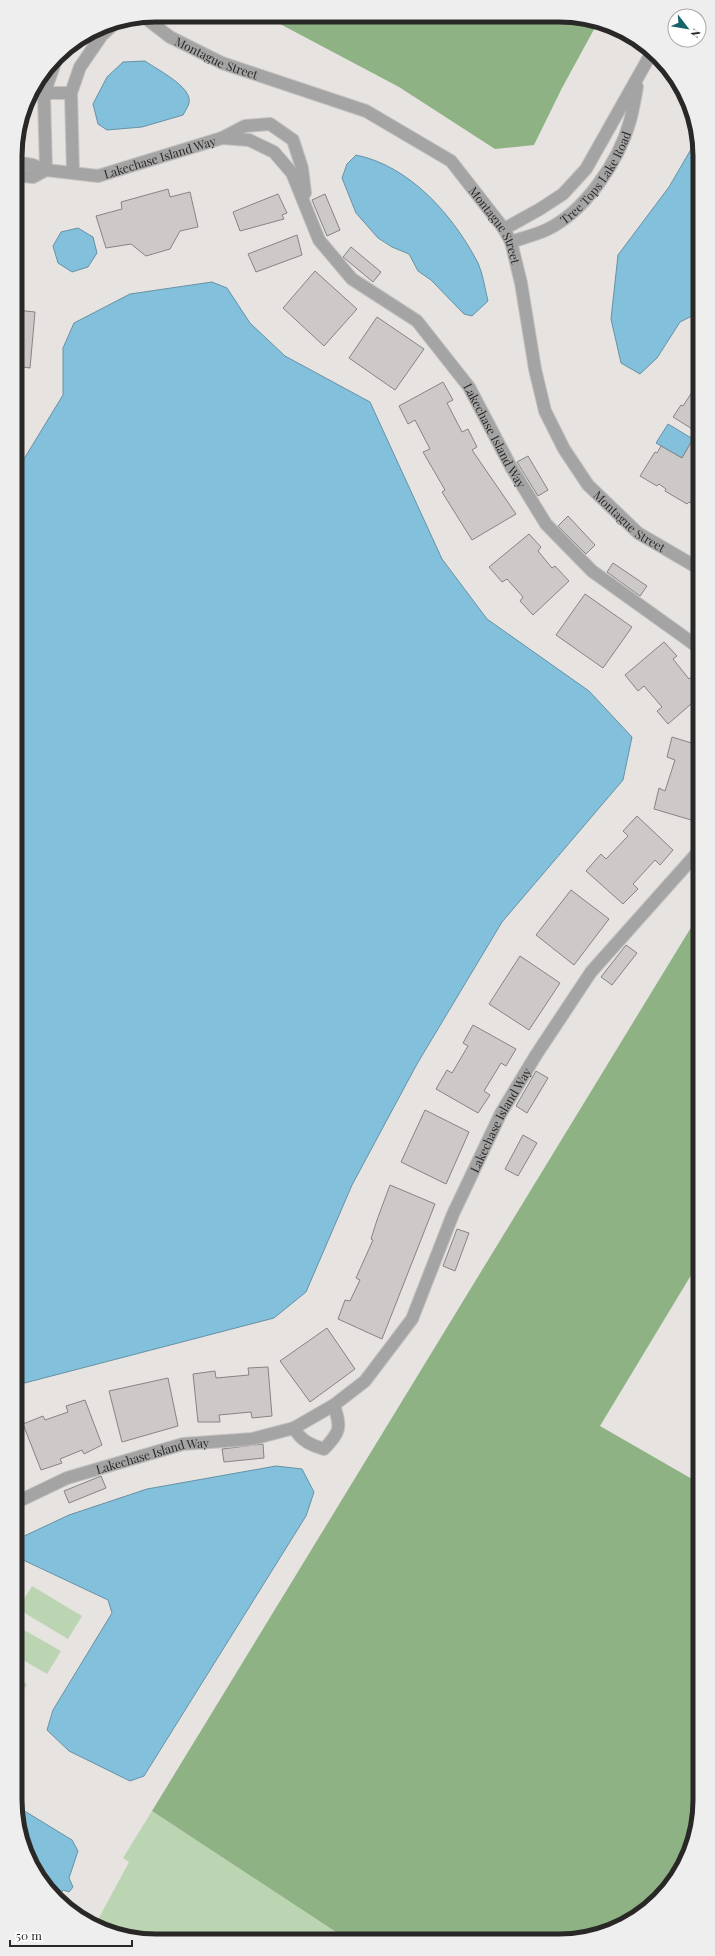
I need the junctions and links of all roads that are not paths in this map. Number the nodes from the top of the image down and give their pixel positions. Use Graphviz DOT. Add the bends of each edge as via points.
graph roads {
  1 [pos="149,22"];
  2 [pos="105,32"];
  3 [pos="649,57"];
  4 [pos="52,72"];
  5 [pos="639,77"];
  6 [pos="71,93"];
  7 [pos="38,94"];
  8 [pos="44,94"];
  9 [pos="606,134"];
  10 [pos="222,138"];
  11 [pos="621,142"];
  12 [pos="22,163"];
  13 [pos="46,170"];
  14 [pos="73,174"];
  15 [pos="22,176"];
  16 [pos="560,196"];
  17 [pos="308,210"];
  18 [pos="573,213"];
  19 [pos="504,229"];
  20 [pos="511,242"];
  21 [pos="693,565"];
  22 [pos="693,642"];
  23 [pos="693,858"];
  24 [pos="334,1405"];
  25 [pos="294,1428"];
  26 [pos="22,1500"];
  1 -- 19 [label="street, Montague Street" via="170,37 222,63 366,111 451,162"];
  2 -- 6 [label="street" via="80,67"];
  3 -- 5 [label="street, Tree Tops Lake Road"];
  4 -- 8 [label="street"];
  5 -- 9 [label="street, Tree Tops Lake Road"];
  5 -- 11 [label="street, Tree Tops Lake Road" via="630,122"];
  6 -- 8 [label="street"];
  6 -- 14 [label="street"];
  7 -- 8 [label="street"];
  8 -- 13 [label="street"];
  9 -- 11 [label="street"];
  9 -- 16 [label="street, Tree Tops Lake Road" via="586,169"];
  10 -- 14 [label="street, Lakechase Island Way" via="98,176"];
  10 -- 17 [label="street, Lakechase Island Way" via="249,140 274,152 292,173"];
  10 -- 17 [label="street, Lakechase Island Way" via="245,126 270,124 293,140 302,168"];
  11 -- 18 [label="street, Tree Tops Lake Road" via="607,172"];
  12 -- 13 [label="street, Lakechase Island Way"];
  13 -- 14 [label="street, Lakechase Island Way"];
  13 -- 15 [label="street" via="33,177"];
  16 -- 18 [label="street"];
  16 -- 19 [label="street, Tree Tops Lake Road"];
  17 -- 22 [label="street, Lakechase Island Way" via="319,240 352,279 417,321 468,387 510,467 546,524 592,571"];
  18 -- 20 [label="street, Tree Tops Lake Road" via="545,230"];
  19 -- 20 [label="street, Montague Street"];
  20 -- 21 [label="street, Montague Street" via="545,411 564,449 588,485 638,533"];
  23 -- 24 [label="street, Lakechase Island Way" via="592,972 536,1054 501,1113 453,1214 412,1319 365,1381"];
  24 -- 25 [label="street, Lakechase Island Way"];
  24 -- 25 [label="street" via="339,1424 335,1437 324,1449 311,1445 299,1437"];
  25 -- 26 [label="street, Lakechase Island Way" via="252,1439 183,1444 67,1478"];
}
